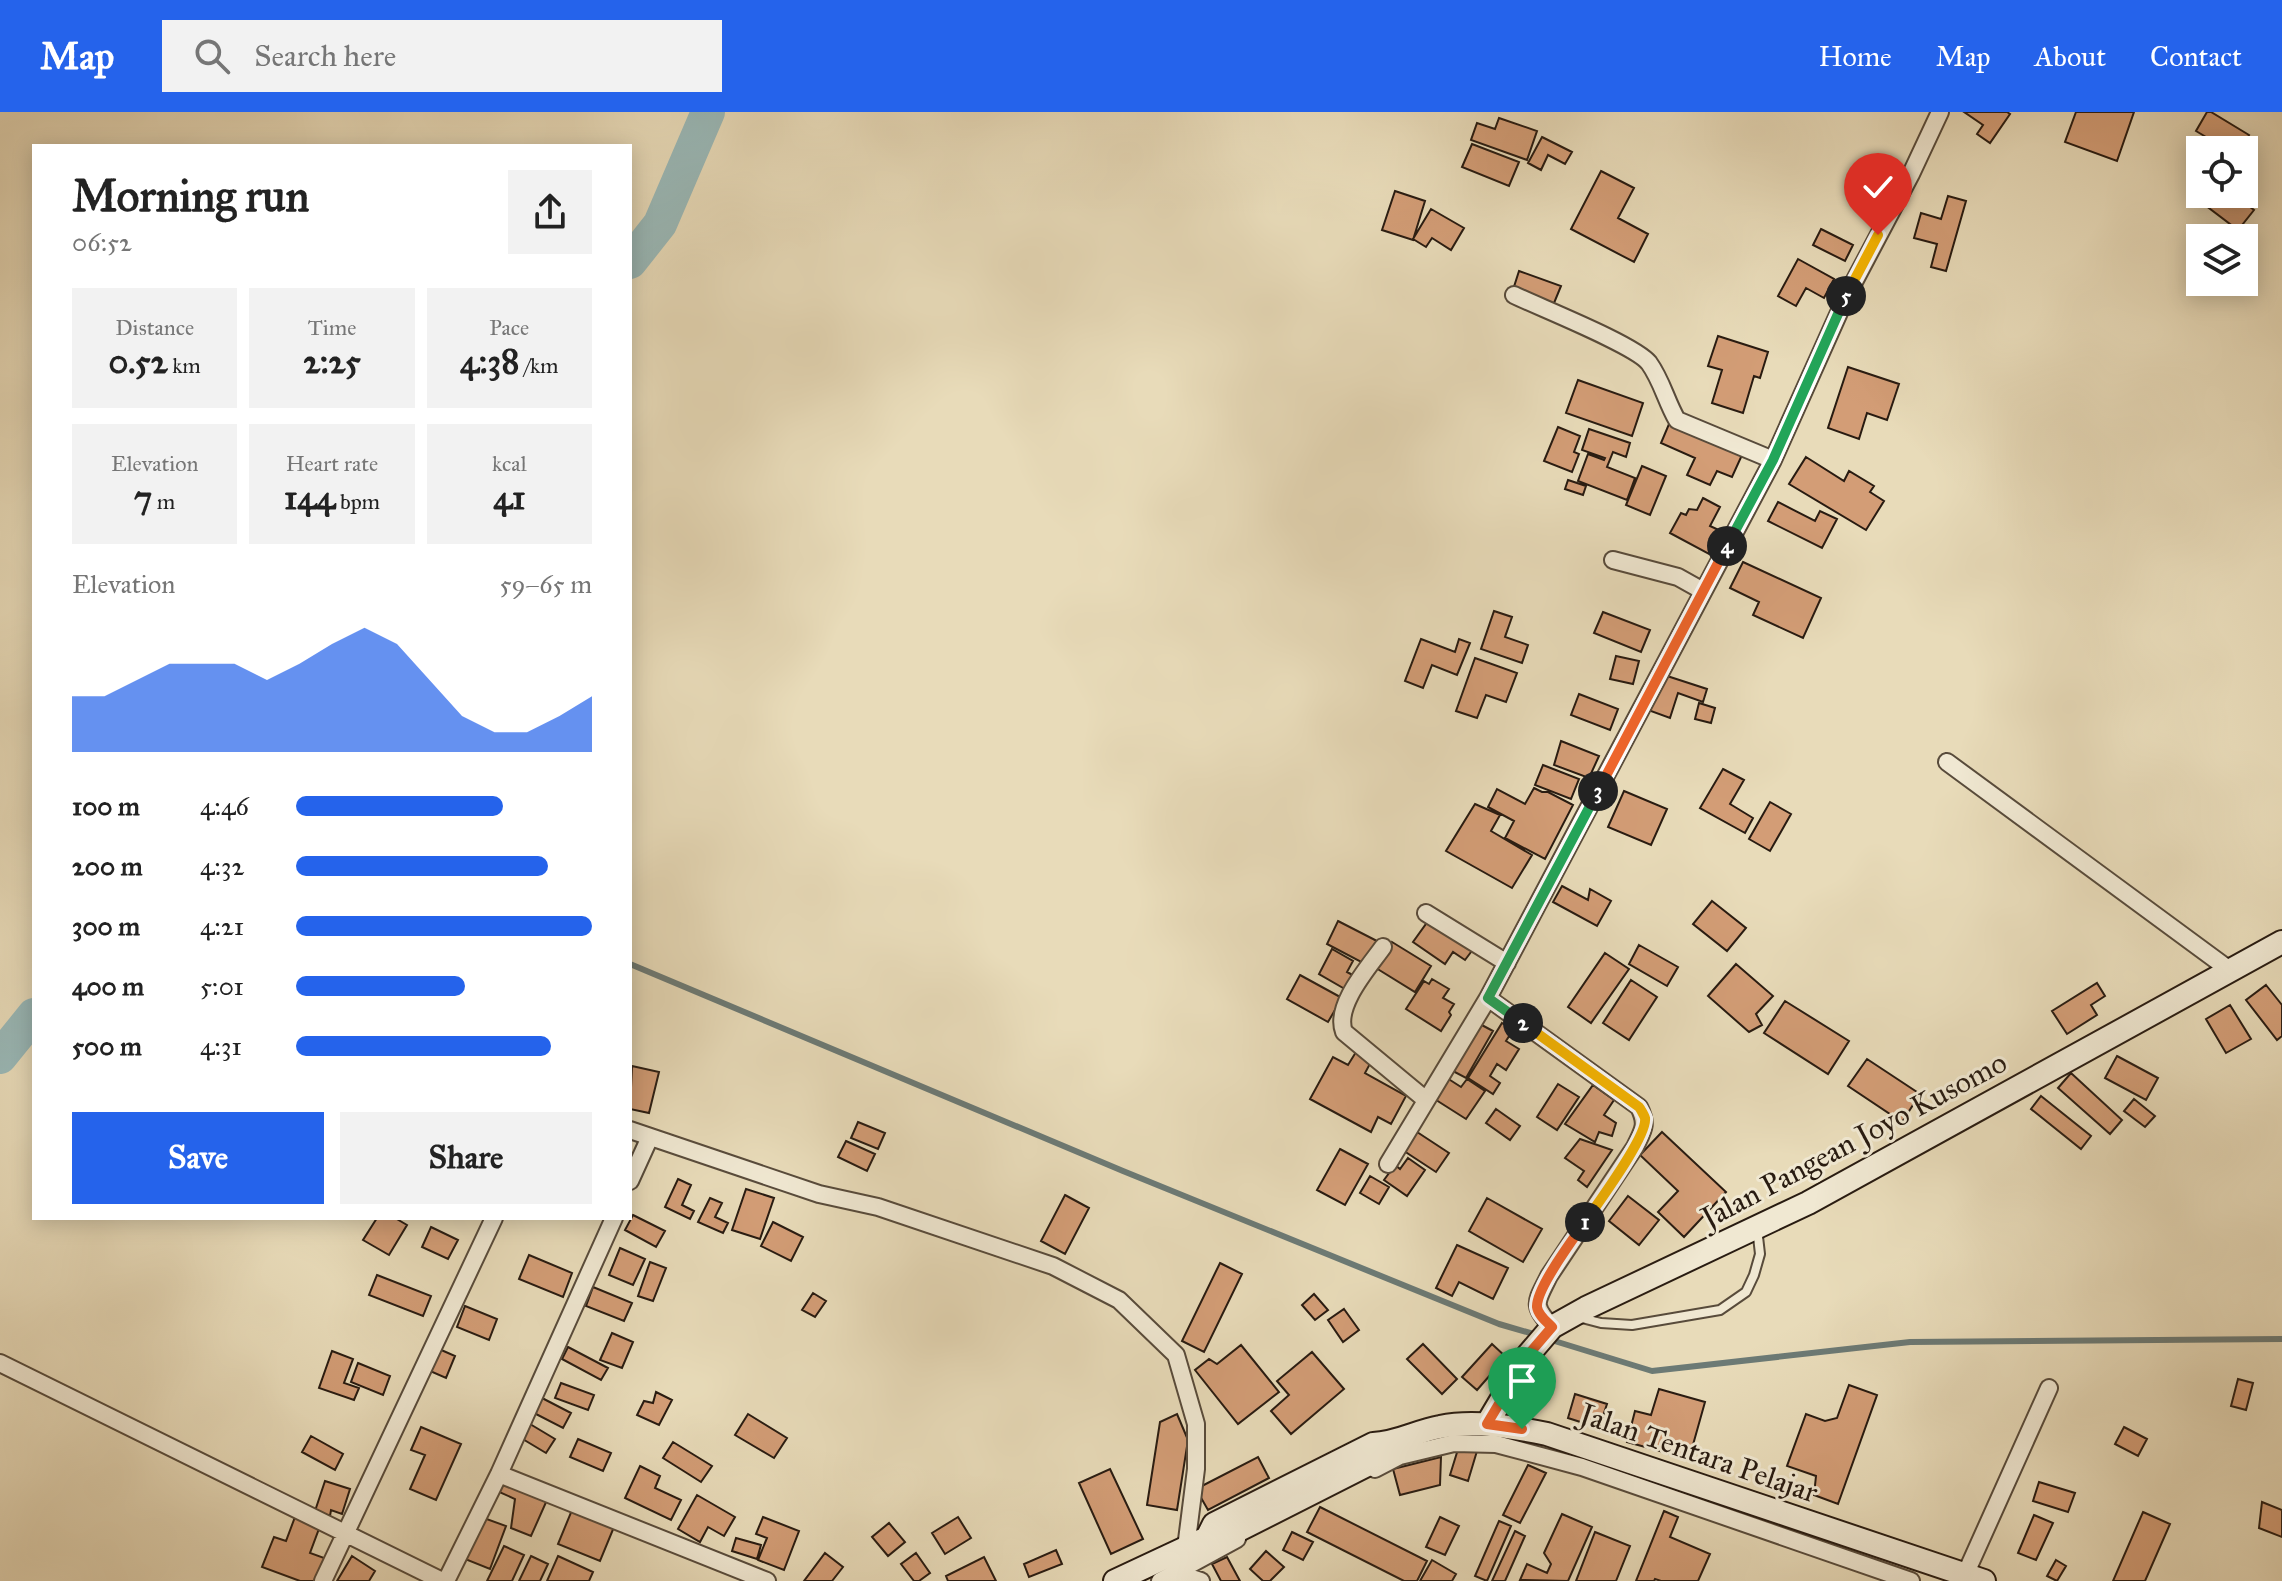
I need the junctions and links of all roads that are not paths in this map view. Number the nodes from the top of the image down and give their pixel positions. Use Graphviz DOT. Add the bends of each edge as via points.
graph roads {
  1 [pos="1940,112"];
  2 [pos="1514,295"];
  3 [pos="1773,460"];
  4 [pos="1613,560"];
  5 [pos="1703,591"];
  6 [pos="1947,762"];
  7 [pos="1426,913"];
  8 [pos="2282,942"];
  9 [pos="1383,947"];
  10 [pos="1507,963"];
  11 [pos="2231,971"];
  12 [pos="1488,998"];
  13 [pos="1426,1100"];
  14 [pos="632,1131"];
  15 [pos="650,1137"];
  16 [pos="1388,1164"];
  17 [pos="632,1177"];
  18 [pos="493,1220"];
  19 [pos="613,1220"];
  20 [pos="1757,1228"];
  21 [pos="1573,1316"];
  22 [pos="1552,1327"];
  23 [pos="0,1363"];
  24 [pos="2049,1388"];
  25 [pos="1487,1424"];
  26 [pos="499,1474"];
  27 [pos="347,1533"];
  28 [pos="1186,1548"];
  29 [pos="1177,1573"];
  30 [pos="1975,1578"];
  31 [pos="323,1581"];
  32 [pos="444,1581"];
  33 [pos="767,1581"];
  34 [pos="1115,1581"];
  35 [pos="1160,1581"];
  36 [pos="1201,1581"];
  37 [pos="1911,1581"];
  1 -- 3 [label="street" via="1846,297"];
  2 -- 3 [label="street" via="1647,360 1677,420"];
  3 -- 5 [label="street"];
  4 -- 5 [label="street" via="1678,577"];
  5 -- 10 [label="street"];
  6 -- 11 [label="street"];
  7 -- 10 [label="street"];
  8 -- 11 [label="main road, Jalan Pangean Joyo Kusomo"];
  9 -- 13 [label="street" via="1356,985 1341,1015 1342,1027"];
  10 -- 12 [label="street"];
  11 -- 20 [label="main road, Jalan Pangean Joyo Kusomo"];
  12 -- 13 [label="street"];
  12 -- 22 [label="street" via="1639,1107 1645,1118 1635,1147 1539,1298 1539,1313"];
  13 -- 16 [label="street"];
  14 -- 15 [label="street"];
  15 -- 17 [label="street"];
  15 -- 28 [label="street" via="1053,1266 1119,1300 1176,1355 1196,1424"];
  18 -- 27 [label="street"];
  19 -- 26 [label="street"];
  20 -- 21 [label="main road, Jalan Pangean Joyo Kusomo"];
  20 -- 21 [label="lane" via="1760,1254 1754,1275 1746,1292 1720,1310 1632,1325"];
  21 -- 22 [label="main road, Jalan Pangean Joyo Kusomo"];
  22 -- 25 [label="main road, Jalan Pangean Joyo Kusomo" via="1528,1355"];
  23 -- 27 [label="street"];
  24 -- 30 [label="street"];
  25 -- 28 [label="main road, Jalan Tentara Pelajar" via="1441,1426 1391,1444 1381,1458 1223,1538 1207,1538"];
  25 -- 30 [label="main road, Jalan Tentara Pelajar" via="1547,1434"];
  26 -- 32 [label="street"];
  26 -- 33 [label="street"];
  27 -- 31 [label="street"];
  27 -- 32 [label="street"];
  28 -- 34 [label="main road, Jalan Tentara Pelajar"];
  29 -- 35 [label="street"];
  29 -- 36 [label="street"];
  29 -- 37 [label="street" via="1400,1456 1454,1443 1496,1444 1582,1467"];
}
